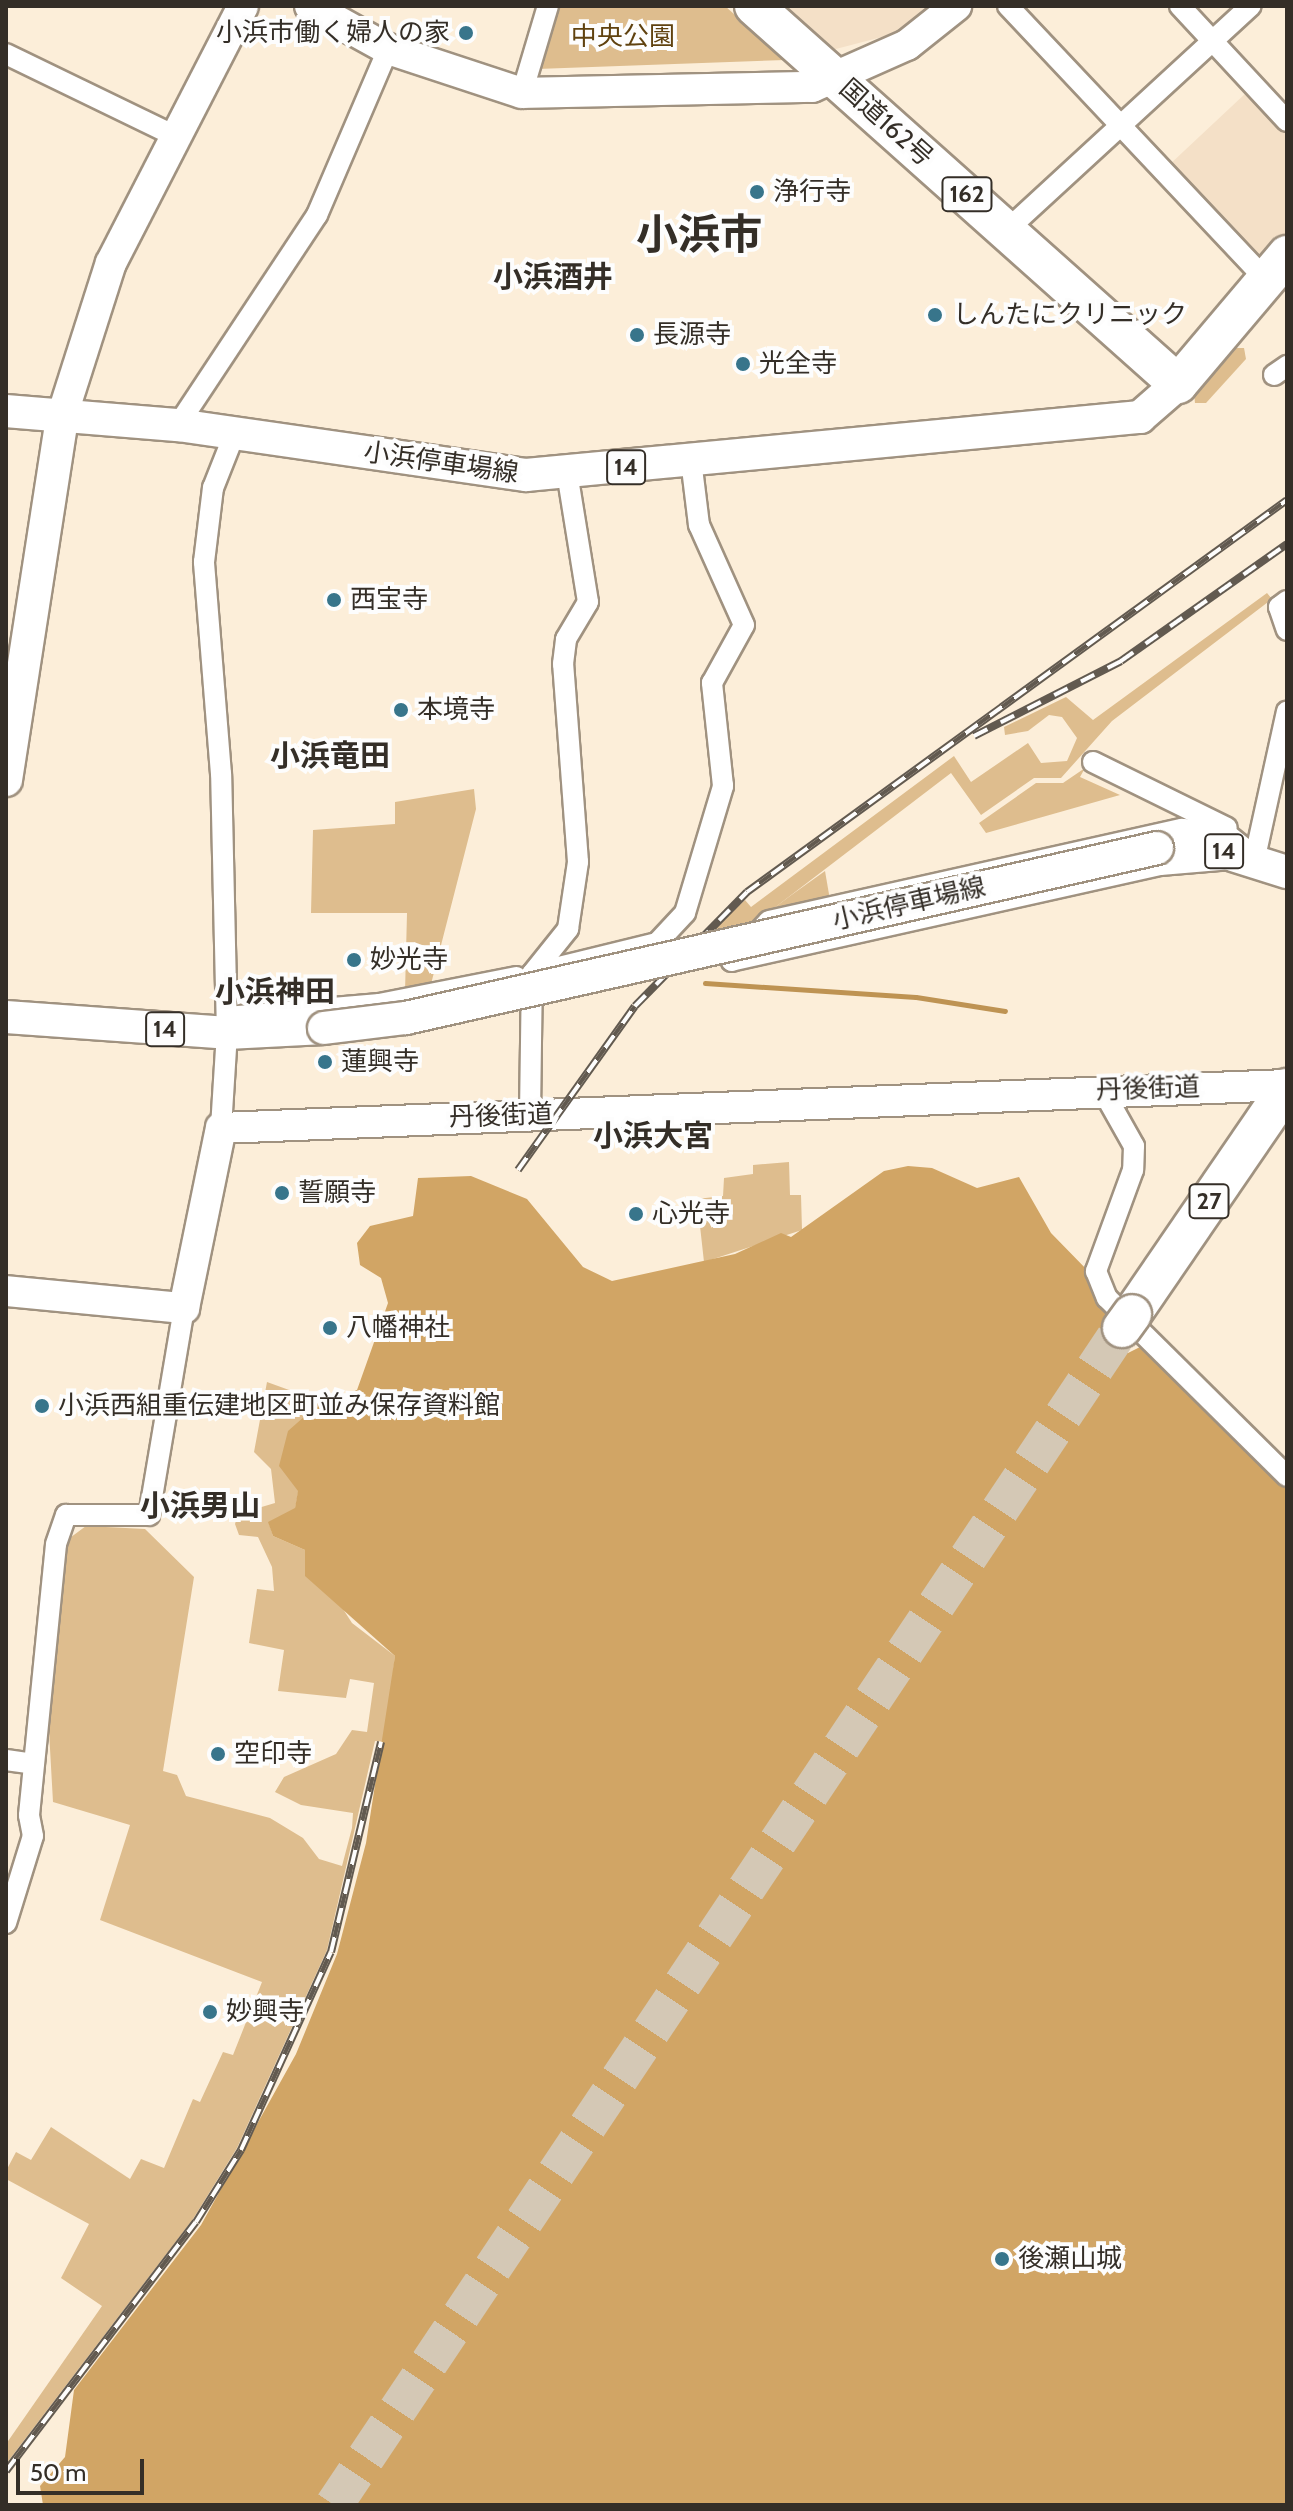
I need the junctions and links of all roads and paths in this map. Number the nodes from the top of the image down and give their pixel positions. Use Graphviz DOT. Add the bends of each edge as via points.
graph roads {
  1 [pos="243,6"];
  2 [pos="310,6"];
  3 [pos="548,6"];
  4 [pos="754,6"];
  5 [pos="956,6"];
  6 [pos="1008,6"];
  7 [pos="1180,6"];
  8 [pos="1251,6"];
  9 [pos="1213,41"];
  10 [pos="388,49"];
  11 [pos="6,54"];
  12 [pos="835,77"];
  13 [pos="522,93"];
  14 [pos="1287,121"];
  15 [pos="1120,126"];
  16 [pos="173,135"];
  17 [pos="1007,230"];
  18 [pos="1276,268"];
  19 [pos="1178,384"];
  20 [pos="6,411"];
  21 [pos="63,413"];
  22 [pos="178,425"];
  23 [pos="234,435"];
  24 [pos="691,460"];
  25 [pos="567,473"];
  26 [pos="1287,601"];
  27 [pos="1287,630"];
  28 [pos="1287,711"];
  29 [pos="1093,762"];
  30 [pos="6,780"];
  31 [pos="1255,857"];
  32 [pos="1287,872"];
  33 [pos="532,974"];
  34 [pos="6,1017"];
  35 [pos="227,1025"];
  36 [pos="1287,1086"];
  37 [pos="1103,1091"];
  38 [pos="530,1114"];
  39 [pos="221,1128"];
  40 [pos="6,1291"];
  41 [pos="184,1308"];
  42 [pos="1123,1327"];
  43 [pos="1287,1476"];
  44 [pos="6,1760"];
  45 [pos="34,1764"];
  46 [pos="6,1923"];
  1 -- 16 [label="street"];
  2 -- 10 [label="street"];
  3 -- 13 [label="street"];
  4 -- 12 [label="highway, 国道162号 / 162"];
  5 -- 12 [label="street" via="907,45"];
  6 -- 15 [label="street"];
  7 -- 9 [label="street"];
  8 -- 9 [label="street"];
  9 -- 14 [label="street"];
  9 -- 15 [label="street"];
  10 -- 13 [label="street"];
  10 -- 22 [label="street" via="322,206"];
  11 -- 16 [label="street"];
  12 -- 13 [label="street" via="812,87"];
  12 -- 17 [label="highway, 国道162号 / 162"];
  15 -- 17 [label="street"];
  15 -- 18 [label="street"];
  16 -- 21 [label="street" via="111,263"];
  17 -- 19 [label="highway, 国道162号 / 162"];
  18 -- 19 [label="highway"];
  19 -- 24 [label="main road, 小浜停車場線 / 14" via="1140,417"];
  20 -- 21 [label="main road, 小浜停車場線"];
  21 -- 22 [label="main road, 小浜停車場線 / 14"];
  21 -- 30 [label="main road"];
  22 -- 23 [label="main road, 小浜停車場線 / 14"];
  23 -- 25 [label="main road, 小浜停車場線 / 14" via="526,475"];
  23 -- 35 [label="street" via="213,488 204,562 221,774"];
  24 -- 25 [label="main road, 小浜停車場線 / 14"];
  24 -- 33 [label="street" via="699,525 744,625 712,683 723,786 685,913 657,943"];
  25 -- 33 [label="street" via="588,602 570,629 563,664 578,862 568,929"];
  26 -- 27 [label="street" via="1279,607"];
  28 -- 31 [label="street"];
  29 -- 31 [label="street" via="1222,823"];
  31 -- 31 [label="street" via="1160,865 732,961 769,921 1145,834 1223,831"];
  31 -- 32 [label="main road, 小浜停車場線 / 14"];
  31 -- 35 [label="main road, 小浜停車場線 / 14, bridge" via="1157,848 406,1018 324,1028"];
  33 -- 35 [label="street" via="379,1004"];
  33 -- 38 [label="street"];
  34 -- 35 [label="main road, 小浜停車場線 / 14"];
  35 -- 39 [label="street"];
  36 -- 37 [label="street, 丹後街道"];
  36 -- 42 [label="highway, 27"];
  37 -- 38 [label="street, 丹後街道"];
  37 -- 43 [label="street" via="1134,1146 1133,1170 1096,1271 1107,1298"];
  38 -- 39 [label="street, 丹後街道"];
  39 -- 41 [label="street"];
  40 -- 41 [label="street"];
  41 -- 45 [label="street" via="149,1515 89,1510 66,1515 56,1544"];
  44 -- 45 [label="street"];
  45 -- 46 [label="street" via="33,1836"];
}
